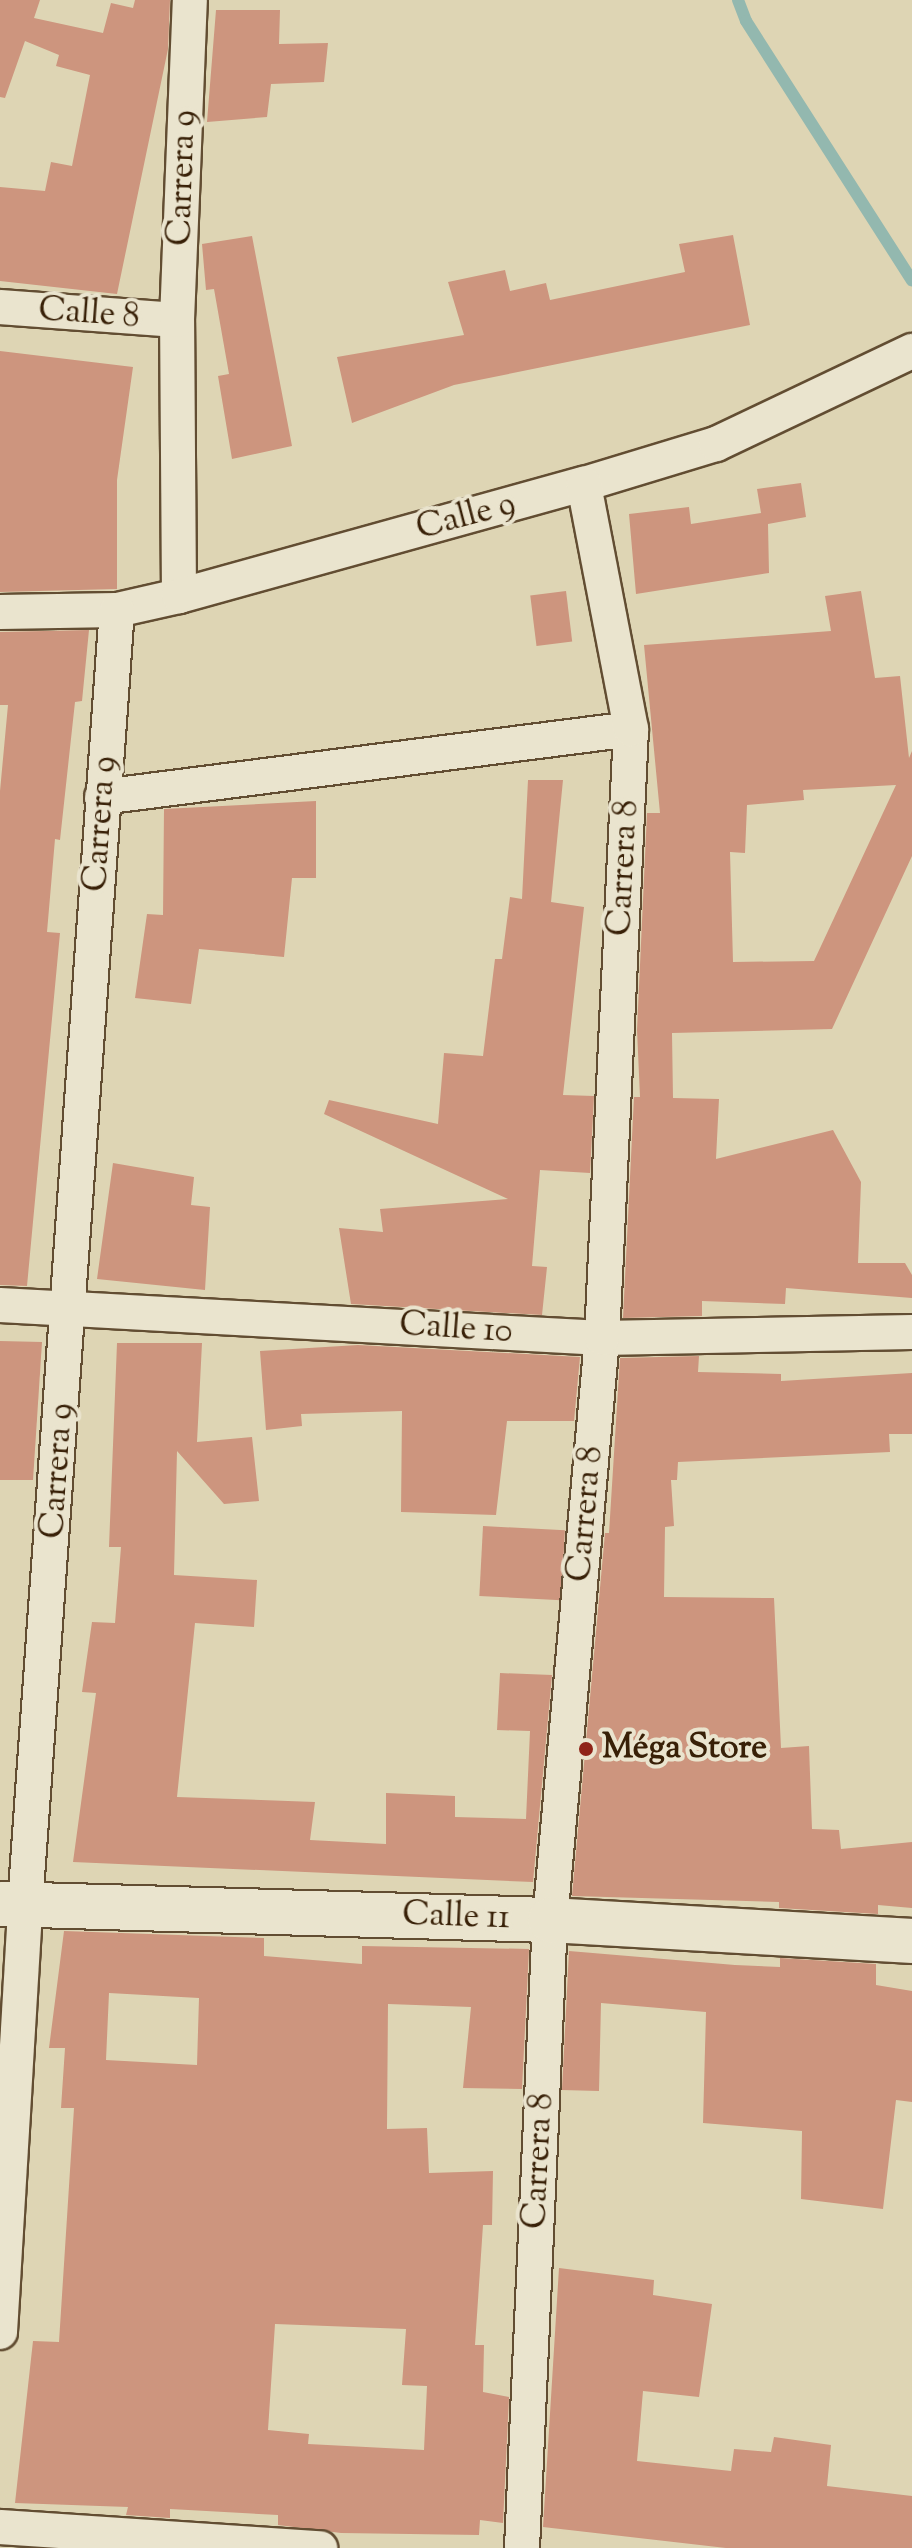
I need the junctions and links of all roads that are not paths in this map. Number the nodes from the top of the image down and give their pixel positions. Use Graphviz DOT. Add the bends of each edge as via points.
graph roads {
  1 [pos="190,0"];
  2 [pos="0,307"];
  3 [pos="177,320"];
  4 [pos="912,351"];
  5 [pos="584,484"];
  6 [pos="179,596"];
  7 [pos="117,610"];
  8 [pos="0,612"];
  9 [pos="631,729"];
  10 [pos="102,797"];
  11 [pos="0,1305"];
  12 [pos="70,1305"];
  13 [pos="912,1332"];
  14 [pos="602,1338"];
  15 [pos="12,1904"];
  16 [pos="550,1920"];
  17 [pos="912,1941"];
  18 [pos="0,2332"];
  19 [pos="0,2527"];
  20 [pos="320,2548"];
  21 [pos="522,2548"];
  1 -- 3 [label="street, Carrera 9"];
  2 -- 3 [label="street, Calle 8"];
  3 -- 6 [label="street, Carrera 9"];
  4 -- 5 [label="street, Calle 9" via="716,444"];
  5 -- 6 [label="street, Calle 9"];
  5 -- 9 [label="street, Carrera 8"];
  6 -- 7 [label="street, Calle 9"];
  7 -- 8 [label="street, Calle 9"];
  7 -- 10 [label="street, Carrera 9"];
  9 -- 10 [label="street"];
  9 -- 14 [label="street, Carrera 8"];
  10 -- 12 [label="street, Carrera 9"];
  11 -- 12 [label="street, Calle 10"];
  12 -- 14 [label="street, Calle 10"];
  12 -- 15 [label="street, Carrera 9"];
  13 -- 14 [label="street, Calle 10"];
  14 -- 16 [label="street, Carrera 8"];
  15 -- 16 [label="street, Calle 11"];
  15 -- 18 [label="street, Carrera 9"];
  16 -- 17 [label="street, Calle 11"];
  16 -- 21 [label="street, Carrera 8"];
  19 -- 20 [label="street"];
}
